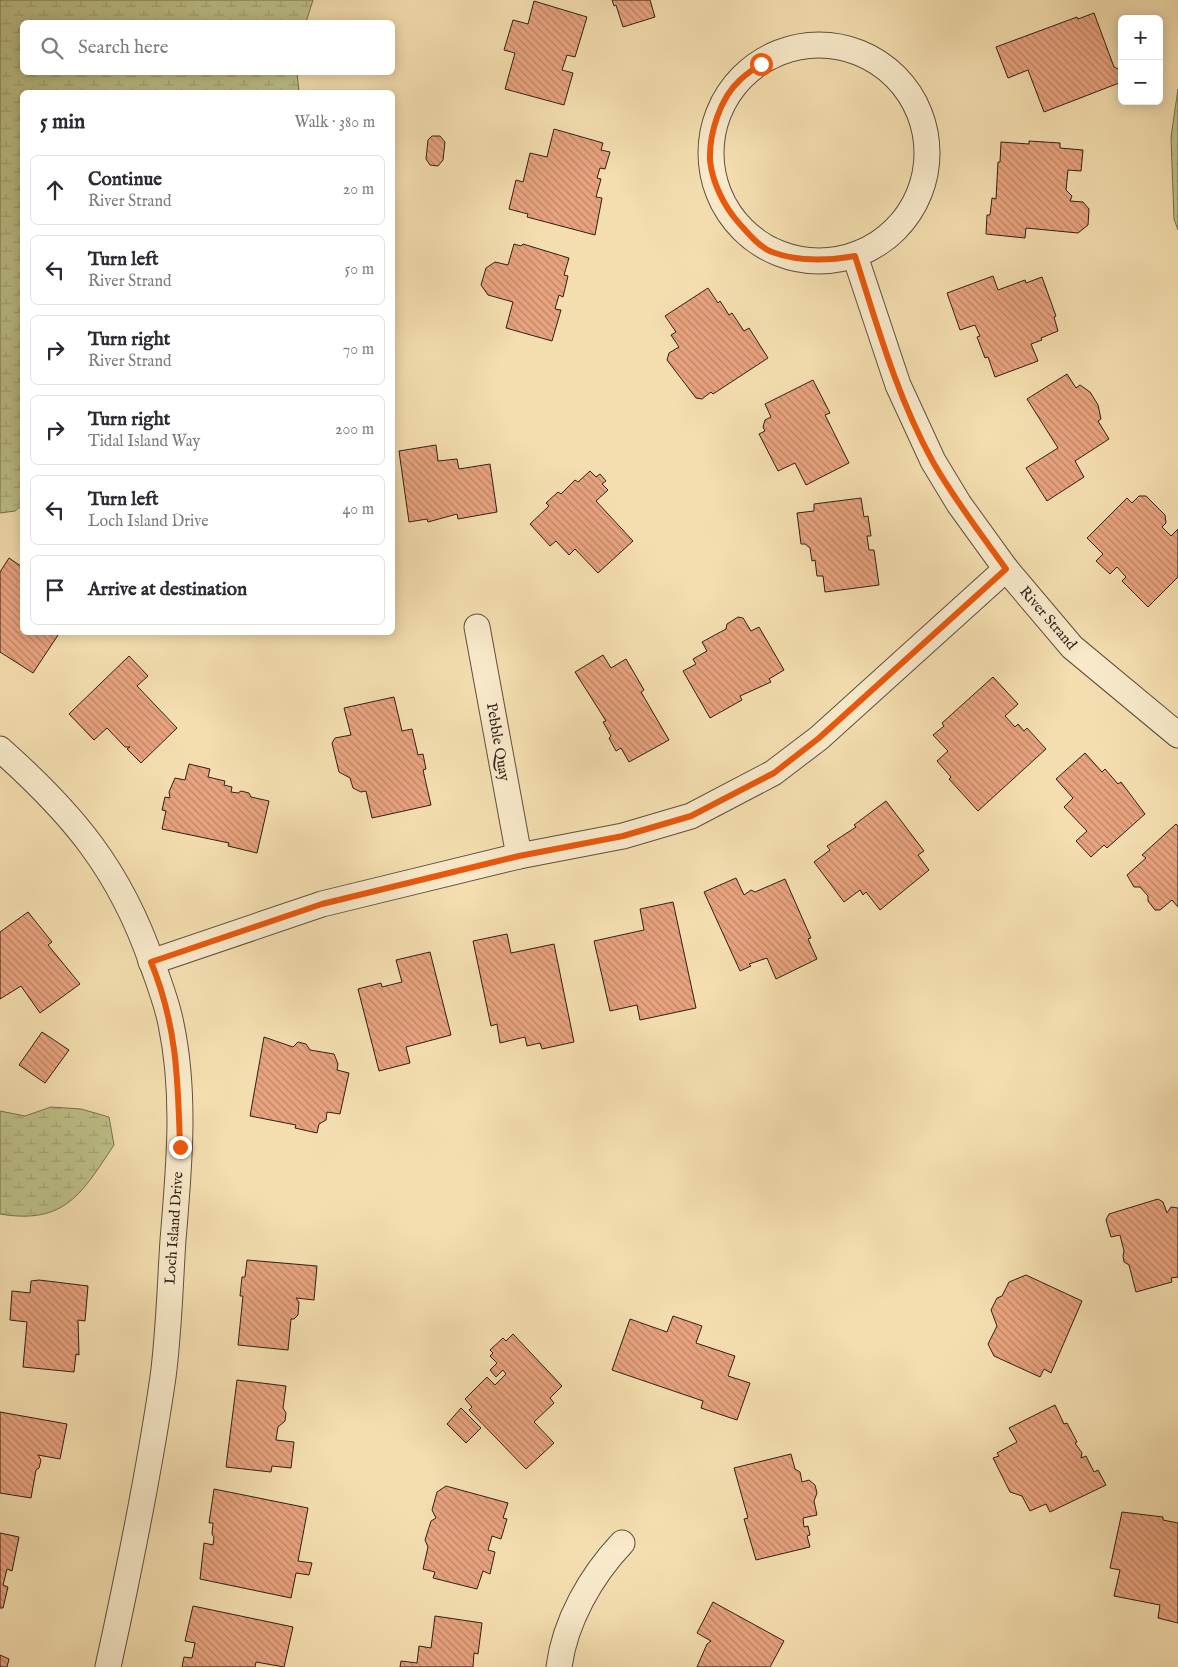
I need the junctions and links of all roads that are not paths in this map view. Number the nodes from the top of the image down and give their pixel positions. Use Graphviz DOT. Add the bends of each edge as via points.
graph roads {
  1 [pos="855,256"];
  2 [pos="1006,569"];
  3 [pos="477,627"];
  4 [pos="1178,735"];
  5 [pos="0,749"];
  6 [pos="519,856"];
  7 [pos="151,962"];
  8 [pos="622,1543"];
  9 [pos="108,1667"];
  10 [pos="559,1667"];
  1 -- 1 [label="street" via="902,224 916,201 926,174 923,118 891,72 869,57 841,46 785,49 739,81 722,105 710,161 717,187 729,212 748,234 771,251 799,259 826,261"];
  1 -- 2 [label="street, River Strand" via="898,386 933,460 959,504"];
  2 -- 4 [label="street, River Strand" via="1072,647"];
  2 -- 6 [label="street" via="819,738 774,773 691,816 623,836"];
  3 -- 6 [label="street, Pebble Quay"];
  5 -- 7 [label="street, Loch Island Drive" via="69,815 111,872"];
  6 -- 7 [label="street" via="322,904"];
  7 -- 9 [label="street, Loch Island Drive" via="171,1023 178,1072 180,1147 163,1375 132,1554"];
  8 -- 10 [label="street" via="608,1558 569,1625"];
}
